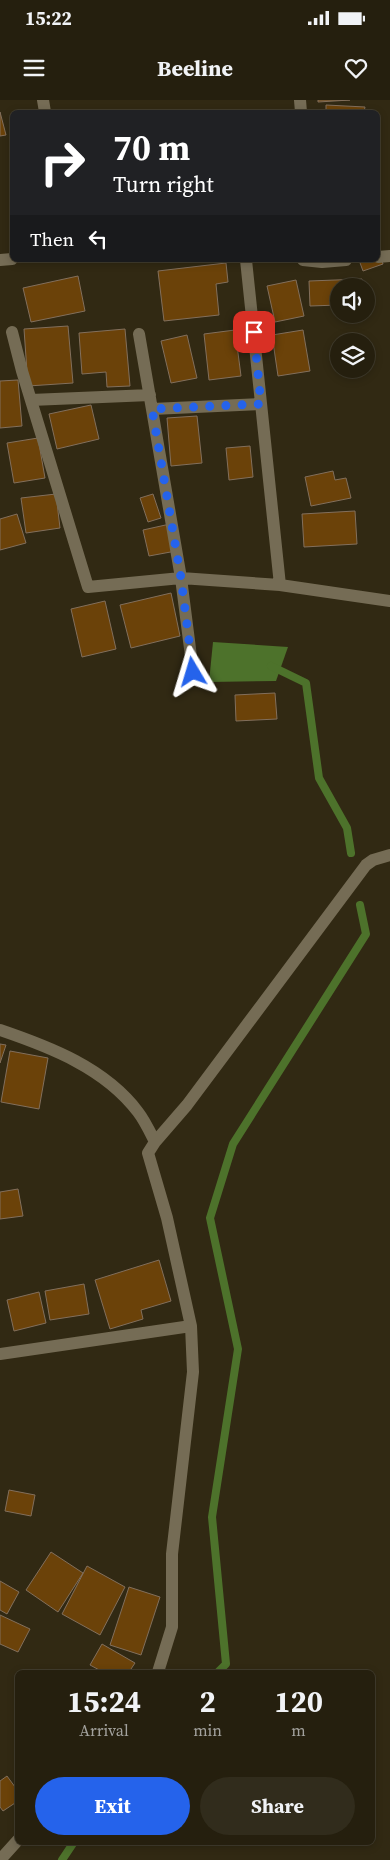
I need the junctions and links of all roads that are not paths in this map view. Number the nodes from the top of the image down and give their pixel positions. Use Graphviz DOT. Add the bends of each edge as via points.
graph roads {
  1 [pos="246,262"];
  2 [pos="12,332"];
  3 [pos="139,334"];
  4 [pos="150,395"];
  5 [pos="30,400"];
  6 [pos="261,404"];
  7 [pos="152,409"];
  8 [pos="181,578"];
  9 [pos="280,585"];
  10 [pos="390,601"];
  11 [pos="193,672"];
  12 [pos="390,855"];
  13 [pos="0,1030"];
  14 [pos="155,1142"];
  15 [pos="191,1326"];
  16 [pos="0,1354"];
  17 [pos="159,1670"];
  18 [pos="15,1843"];
  19 [pos="0,1860"];
  1 -- 6 [label="street"];
  2 -- 5 [label="street"];
  3 -- 4 [label="street"];
  4 -- 5 [label="street"];
  4 -- 7 [label="street"];
  5 -- 8 [label="street" via="88,588"];
  6 -- 7 [label="street"];
  6 -- 9 [label="street"];
  7 -- 8 [label="street"];
  8 -- 9 [label="street"];
  8 -- 11 [label="street"];
  9 -- 10 [label="street"];
  12 -- 14 [label="street" via="366,865 187,1105"];
  13 -- 14 [label="street" via="42,1044 104,1078 138,1111"];
  14 -- 15 [label="street" via="148,1153"];
  15 -- 16 [label="street"];
  15 -- 17 [label="street" via="193,1372 172,1554 172,1627"];
  18 -- 19 [label="street"];
}
